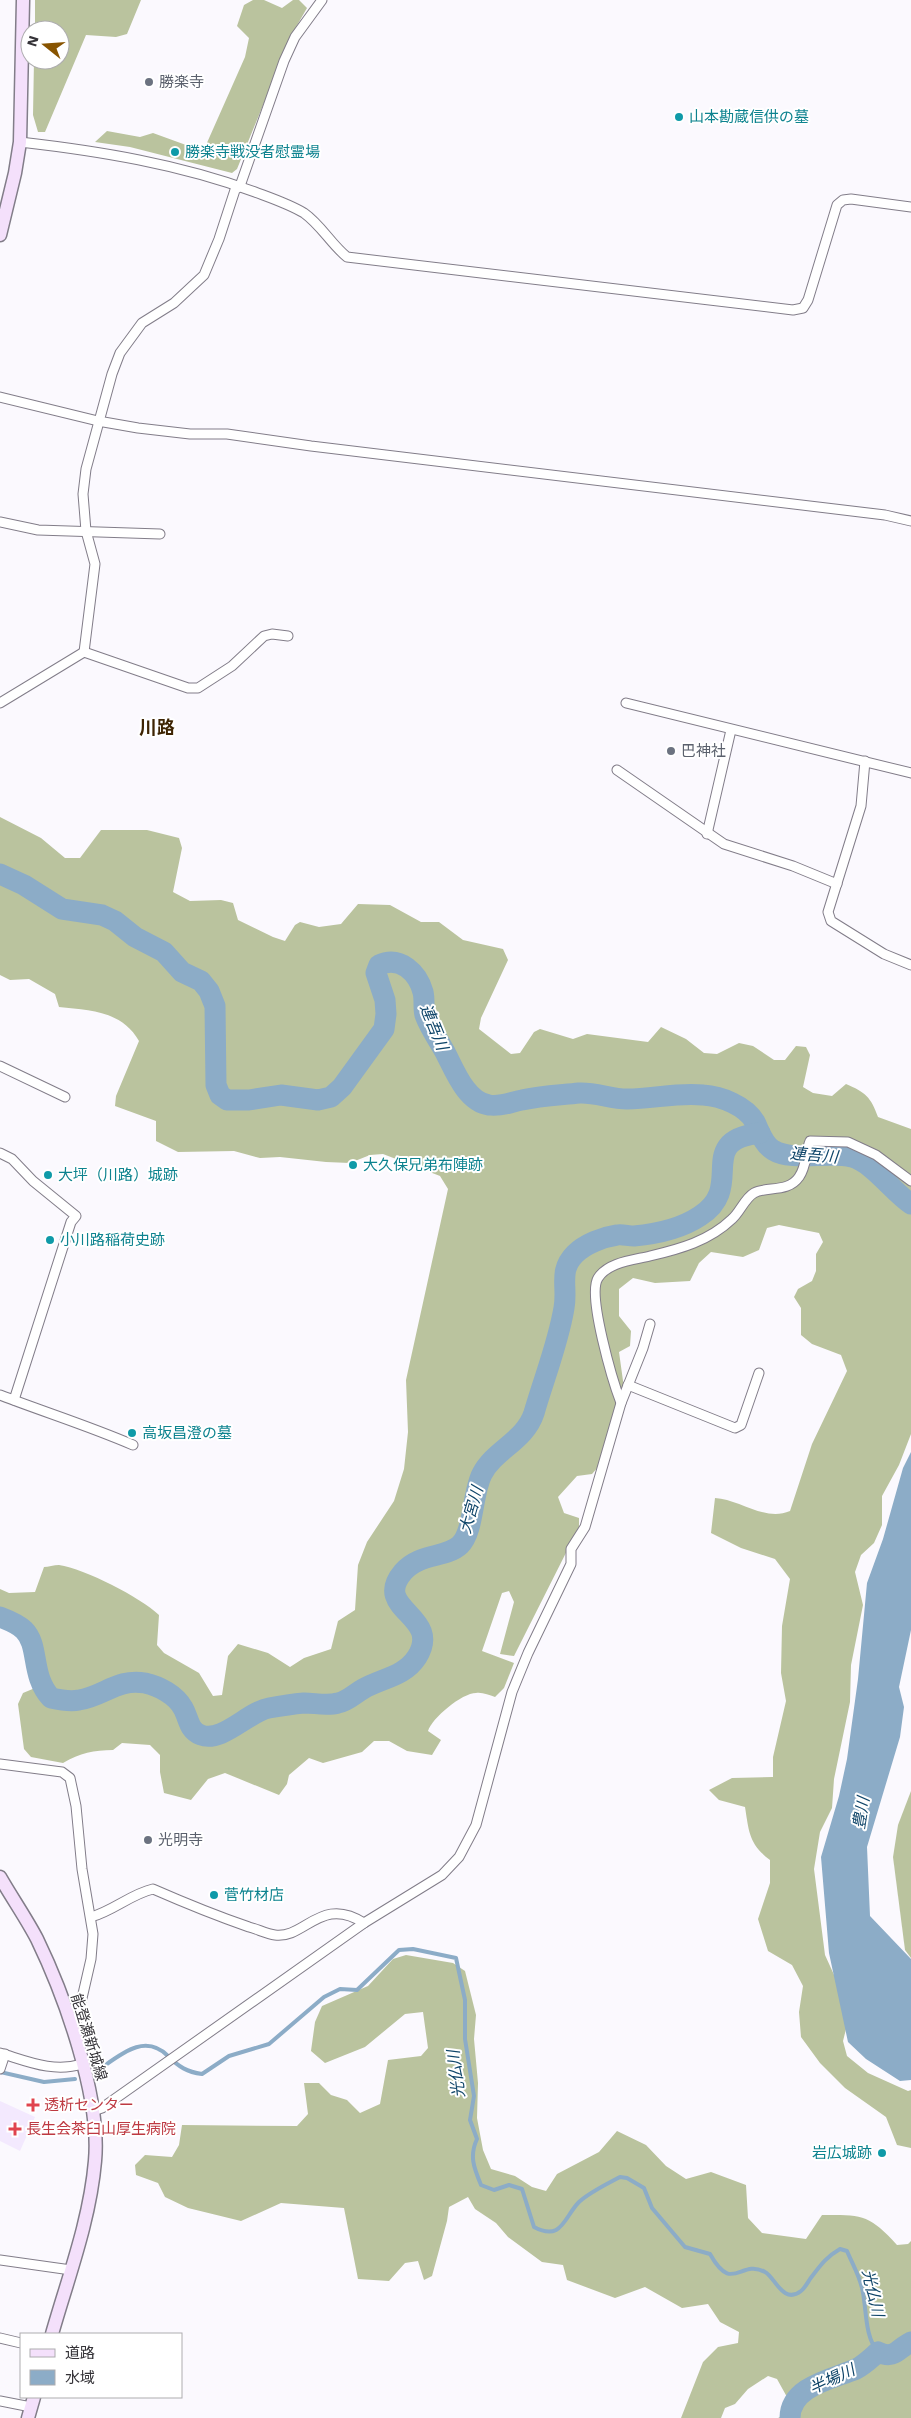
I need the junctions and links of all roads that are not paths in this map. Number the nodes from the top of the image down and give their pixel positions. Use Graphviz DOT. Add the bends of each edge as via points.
graph roads {
  1 [pos="24,0"];
  2 [pos="322,0"];
  3 [pos="20,142"];
  4 [pos="240,186"];
  5 [pos="911,207"];
  6 [pos="0,235"];
  7 [pos="0,397"];
  8 [pos="98,421"];
  9 [pos="911,521"];
  10 [pos="0,522"];
  11 [pos="86,531"];
  12 [pos="160,534"];
  13 [pos="288,636"];
  14 [pos="84,652"];
  15 [pos="0,703"];
  16 [pos="626,703"];
  17 [pos="731,730"];
  18 [pos="865,761"];
  19 [pos="617,770"];
  20 [pos="911,772"];
  21 [pos="707,834"];
  22 [pos="836,884"];
  23 [pos="911,965"];
  24 [pos="0,1066"];
  25 [pos="64,1097"];
  26 [pos="0,1153"];
  27 [pos="911,1182"];
  28 [pos="650,1324"];
  29 [pos="759,1373"];
  30 [pos="628,1385"];
  31 [pos="0,1395"];
  32 [pos="14,1400"];
  33 [pos="621,1403"];
  34 [pos="133,1445"];
  35 [pos="0,1764"];
  36 [pos="0,1877"];
  37 [pos="91,1917"];
  38 [pos="364,1923"];
  39 [pos="70,2024"];
  40 [pos="2,2053"];
  41 [pos="82,2064"];
  42 [pos="0,2067"];
  43 [pos="93,2111"];
  44 [pos="0,2260"];
  45 [pos="71,2270"];
  46 [pos="52,2333"];
  47 [pos="0,2338"];
  48 [pos="20,2343"];
  49 [pos="0,2401"];
  50 [pos="31,2407"];
  1 -- 3 [label="main road"];
  2 -- 4 [label="street" via="295,37 284,61"];
  3 -- 4 [label="street" via="70,147 169,166"];
  3 -- 6 [label="main road"];
  4 -- 5 [label="street" via="305,214 347,257 793,310 803,308 808,300 837,205 851,199"];
  4 -- 8 [label="street" via="235,190 204,275 174,303 142,324 120,352"];
  7 -- 8 [label="street"];
  8 -- 9 [label="street" via="190,434 227,434 876,514"];
  8 -- 11 [label="street" via="83,494"];
  10 -- 11 [label="street" via="38,530"];
  11 -- 12 [label="street"];
  11 -- 14 [label="street" via="95,564"];
  13 -- 14 [label="street" via="264,636 232,666 198,688 188,688"];
  14 -- 15 [label="street"];
  16 -- 17 [label="street"];
  17 -- 18 [label="street"];
  17 -- 21 [label="street"];
  18 -- 20 [label="street"];
  18 -- 22 [label="street" via="861,806"];
  19 -- 21 [label="street"];
  21 -- 22 [label="street" via="724,844"];
  22 -- 23 [label="street" via="828,912 831,921 884,954"];
  24 -- 25 [label="street"];
  26 -- 32 [label="street" via="76,1216 71,1222"];
  27 -- 33 [label="street" via="876,1156 848,1142 810,1141 799,1178 789,1185 754,1193 734,1218 713,1235 678,1250 625,1261 608,1269 598,1278 594,1290 613,1382"];
  28 -- 30 [label="street"];
  29 -- 30 [label="street" via="741,1425 735,1428"];
  30 -- 33 [label="street"];
  31 -- 32 [label="street"];
  32 -- 34 [label="street"];
  33 -- 38 [label="street" via="584,1527 571,1549 571,1564 512,1692 476,1825 468,1842 459,1858 442,1875"];
  35 -- 37 [label="street" via="62,1772 70,1778"];
  36 -- 39 [label="main road, 能登瀬新城線" via="37,1939"];
  37 -- 38 [label="street" via="153,1889 275,1935 287,1934 319,1916 337,1913"];
  37 -- 39 [label="street" via="91,1959 77,2020"];
  38 -- 43 [label="street" via="168,2063"];
  39 -- 41 [label="main road, 能登瀬新城線"];
  40 -- 41 [label="street" via="41,2066"];
  40 -- 42 [label="street"];
  41 -- 43 [label="main road, 能登瀬新城線"];
  43 -- 45 [label="main road, 能登瀬新城線" via="96,2160"];
  44 -- 45 [label="street"];
  45 -- 46 [label="main road, 能登瀬新城線"];
  47 -- 48 [label="street"];
  49 -- 50 [label="street"];
}
